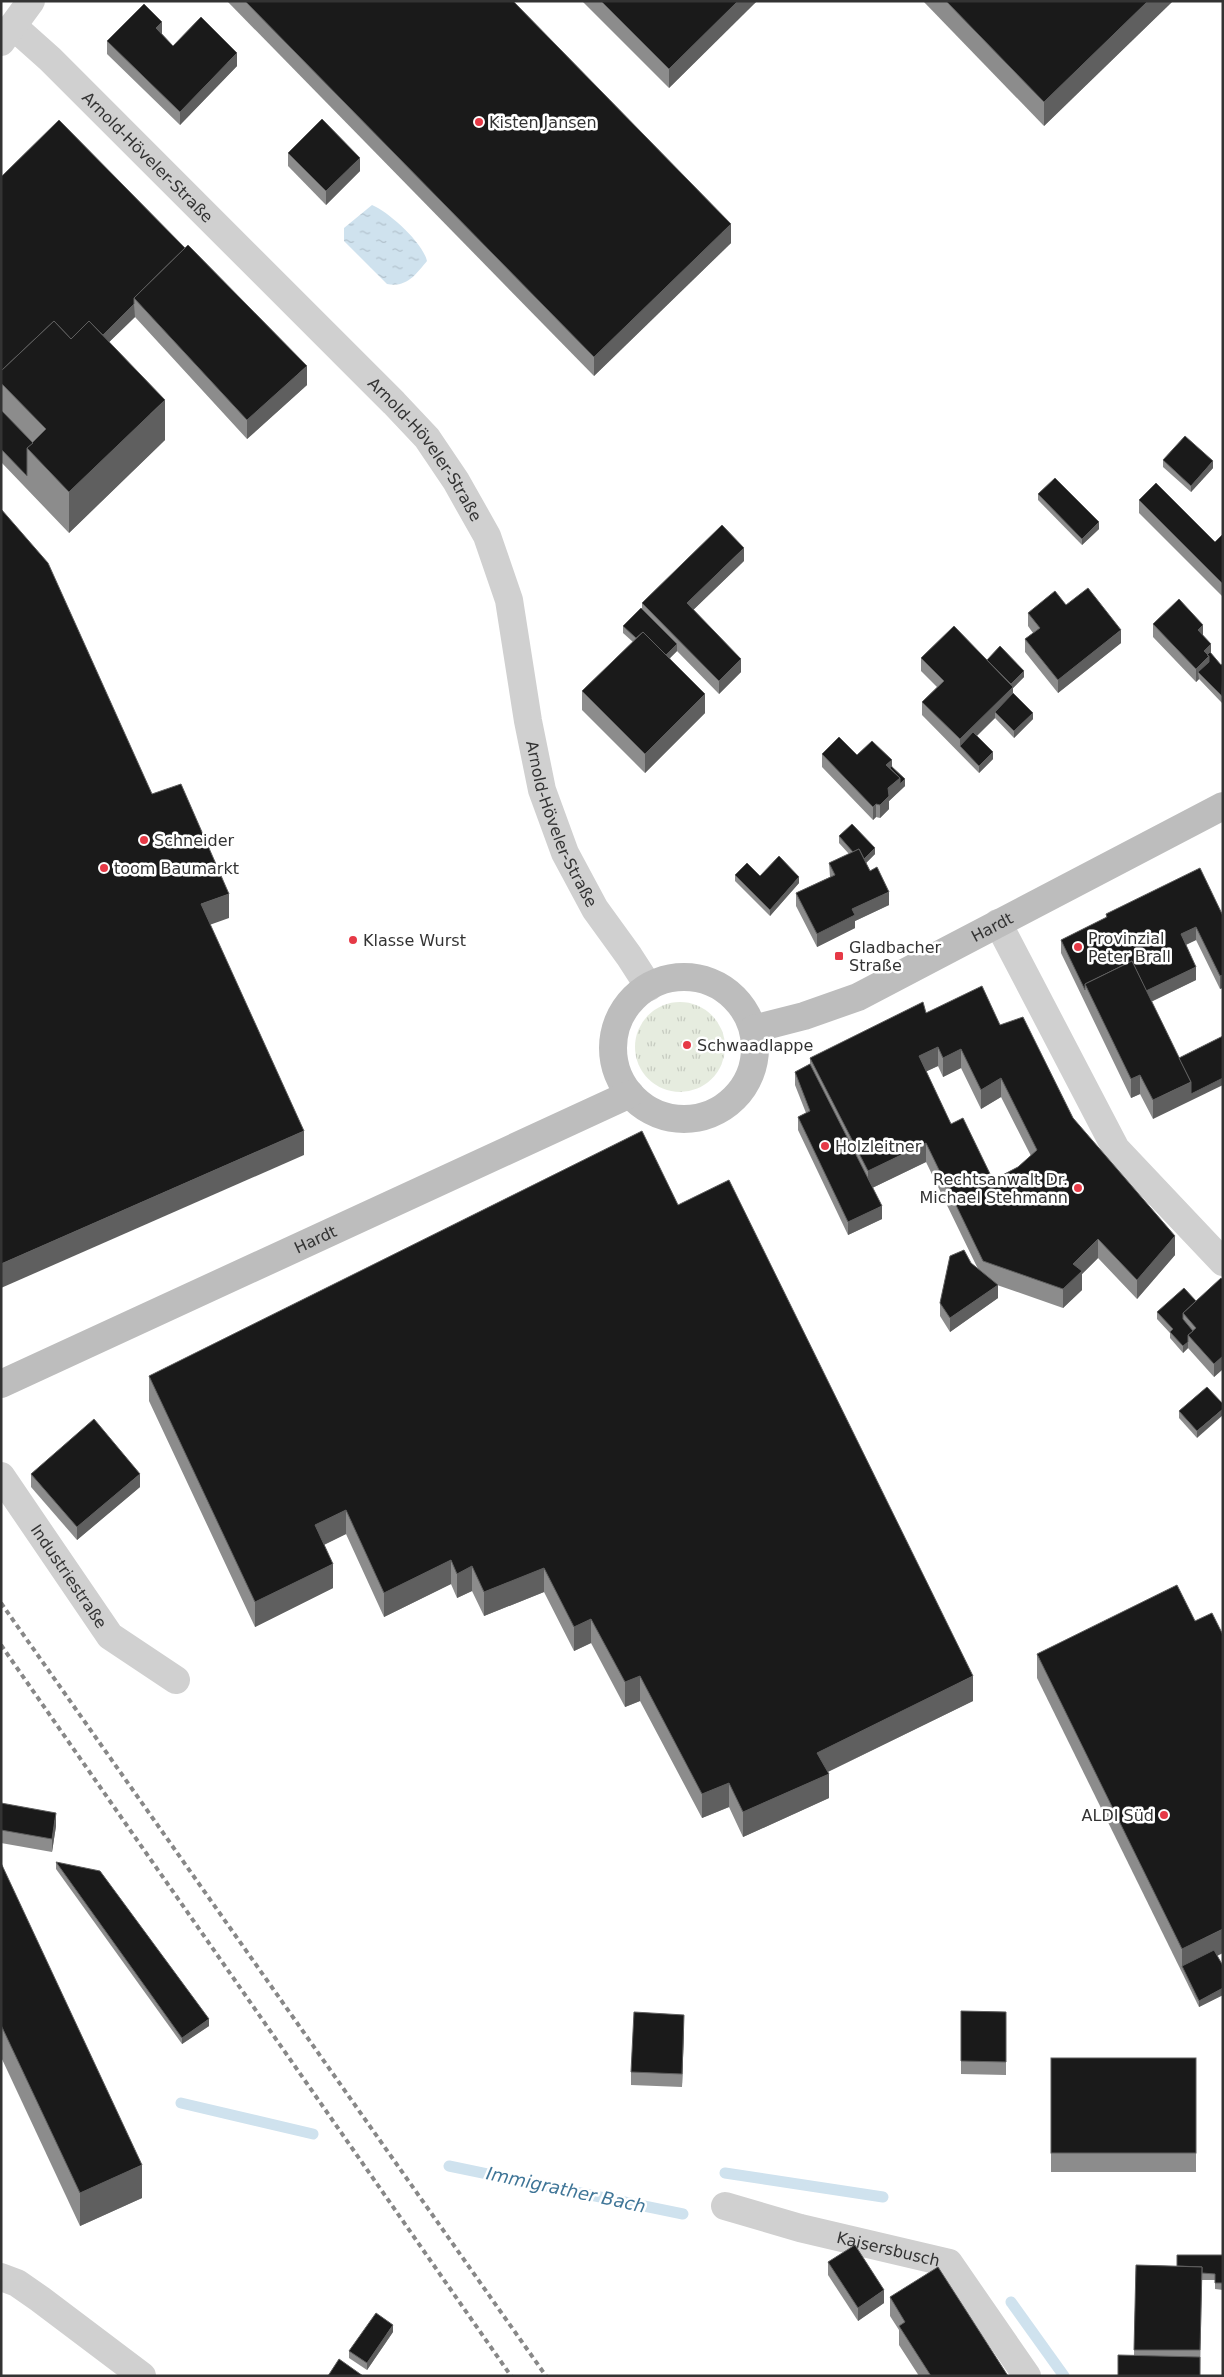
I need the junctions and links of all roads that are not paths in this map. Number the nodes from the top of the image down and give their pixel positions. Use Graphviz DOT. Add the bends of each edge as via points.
graph roads {
  1 [pos="30,1"];
  2 [pos="7,34"];
  3 [pos="1223,806"];
  4 [pos="998,923"];
  5 [pos="648,987"];
  6 [pos="753,1029"];
  7 [pos="630,1094"];
  8 [pos="1223,1262"];
  9 [pos="1,1384"];
  10 [pos="1,1476"];
  11 [pos="176,1680"];
  12 [pos="725,2206"];
  13 [pos="1,2277"];
  14 [pos="142,2376"];
  15 [pos="1027,2376"];
  1 -- 2 [label="street"];
  2 -- 5 [label="street, Arnold-Höveler-Straße" via="50,58 427,438 487,536 508,600 542,790 565,853 595,909"];
  3 -- 4 [label="main road, Hardt"];
  4 -- 6 [label="main road, Hardt" via="858,997"];
  4 -- 8 [label="street" via="1116,1149"];
  5 -- 6 [label="main road" via="669,979 690,977 712,982 730,993 744,1010"];
  5 -- 7 [label="main road" via="626,1008 614,1036 616,1066"];
  6 -- 7 [label="main road" via="756,1048 753,1068 733,1101 716,1112 686,1120 670,1118 641,1105"];
  7 -- 9 [label="main road, Hardt"];
  10 -- 11 [label="street, Industriestraße" via="110,1636"];
  12 -- 15 [label="street, Kaisersbusch" via="800,2228 949,2262"];
  13 -- 14 [label="street" via="40,2298"];
}
